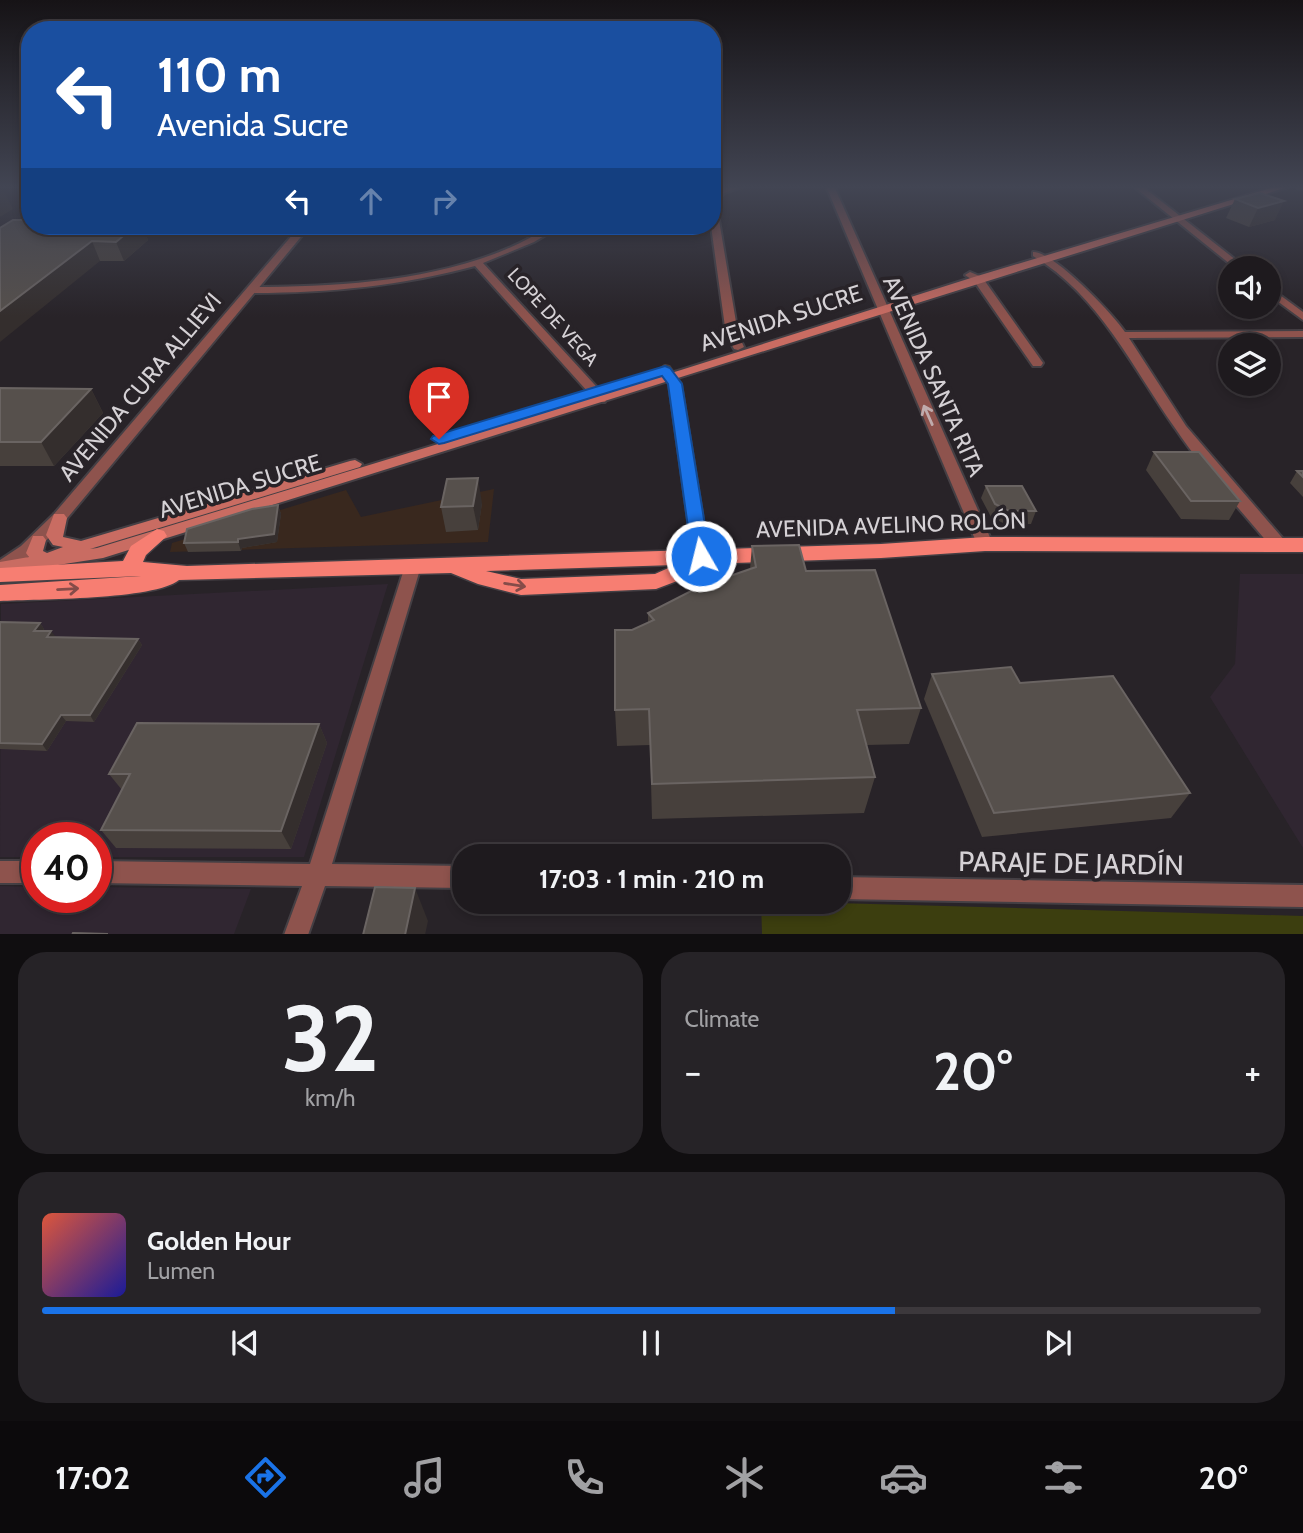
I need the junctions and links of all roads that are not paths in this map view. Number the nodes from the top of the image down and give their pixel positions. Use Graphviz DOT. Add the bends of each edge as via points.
graph roads {
  1 [pos="848,230"];
  2 [pos="1129,230"];
  3 [pos="1192,230"];
  4 [pos="298,235"];
  5 [pos="538,235"];
  6 [pos="717,235"];
  7 [pos="1041,256"];
  8 [pos="1226,256"];
  9 [pos="477,262"];
  10 [pos="974,277"];
  11 [pos="252,290"];
  12 [pos="1281,300"];
  13 [pos="880,306"];
  14 [pos="1303,317"];
  15 [pos="1303,334"];
  16 [pos="1122,335"];
  17 [pos="738,347"];
  18 [pos="1037,363"];
  19 [pos="668,374"];
  20 [pos="598,395"];
  21 [pos="59,518"];
  22 [pos="157,536"];
  23 [pos="38,540"];
  24 [pos="985,544"];
  25 [pos="1279,545"];
  26 [pos="1303,545"];
  27 [pos="82,546"];
  28 [pos="701,556"];
  29 [pos="46,560"];
  30 [pos="413,566"];
  31 [pos="0,568"];
  32 [pos="130,568"];
  33 [pos="187,573"];
  34 [pos="0,575"];
  35 [pos="0,593"];
  36 [pos="0,872"];
  37 [pos="21,872"];
  38 [pos="112,872"];
  39 [pos="318,874"];
  40 [pos="452,877"];
  41 [pos="851,888"];
  42 [pos="1303,897"];
  43 [pos="296,934"];
  1 -- 13 [label="street, AVENIDA SANTA RITA"];
  2 -- 7 [label="main road, AVENIDA SUCRE"];
  3 -- 8 [label="street"];
  4 -- 11 [label="street, AVENIDA CURA ALLIEVI"];
  5 -- 9 [label="street"];
  6 -- 17 [label="street" via="732,334"];
  7 -- 10 [label="main road, AVENIDA SUCRE"];
  7 -- 16 [label="street" via="1058,266"];
  9 -- 11 [label="street" via="376,285"];
  9 -- 20 [label="street, LOPE DE VEGA"];
  10 -- 13 [label="main road, AVENIDA SUCRE"];
  10 -- 18 [label="street"];
  11 -- 21 [label="street, AVENIDA CURA ALLIEVI"];
  12 -- 14 [label="street"];
  13 -- 17 [label="main road, AVENIDA SUCRE"];
  13 -- 19 [label="main road, AVENIDA SUCRE"];
  24 -- 13 [label="street, AVENIDA SANTA RITA, one-way"];
  15 -- 16 [label="street"];
  16 -- 25 [label="street" via="1181,428"];
  17 -- 19 [label="main road, AVENIDA SUCRE"];
  19 -- 20 [label="main road, AVENIDA SUCRE"];
  19 -- 28 [label="street" via="675,384"];
  20 -- 22 [label="main road, AVENIDA SUCRE"];
  20 -- 27 [label="main road, AVENIDA SUCRE"];
  21 -- 23 [label="street, AVENIDA CURA ALLIEVI"];
  21 -- 27 [label="main road" via="54,535 58,541"];
  22 -- 29 [label="main road, AVENIDA SUCRE" via="97,554"];
  22 -- 32 [label="main road" via="138,551"];
  23 -- 29 [label="main road" via="34,553"];
  23 -- 31 [label="street, AVENIDA CURA ALLIEVI"];
  24 -- 25 [label="main road, AVENIDA AVELINO ROLÓN"];
  24 -- 28 [label="main road, AVENIDA AVELINO ROLÓN"];
  25 -- 26 [label="main road, AVENIDA AVELINO ROLÓN"];
  27 -- 29 [label="main road, AVENIDA SUCRE"];
  28 -- 30 [label="main road" via="678,573 656,581 522,587 450,565"];
  29 -- 31 [label="main road, AVENIDA SUCRE"];
  30 -- 33 [label="main road"];
  30 -- 39 [label="street"];
  32 -- 33 [label="main road"];
  32 -- 34 [label="main road"];
  35 -- 33 [label="main road, one-way" via="131,586"];
  36 -- 37 [label="street"];
  38 -- 39 [label="street"];
  39 -- 40 [label="street"];
  39 -- 43 [label="street"];
  41 -- 42 [label="street, PARAJE DE JARDÍN"];
}
